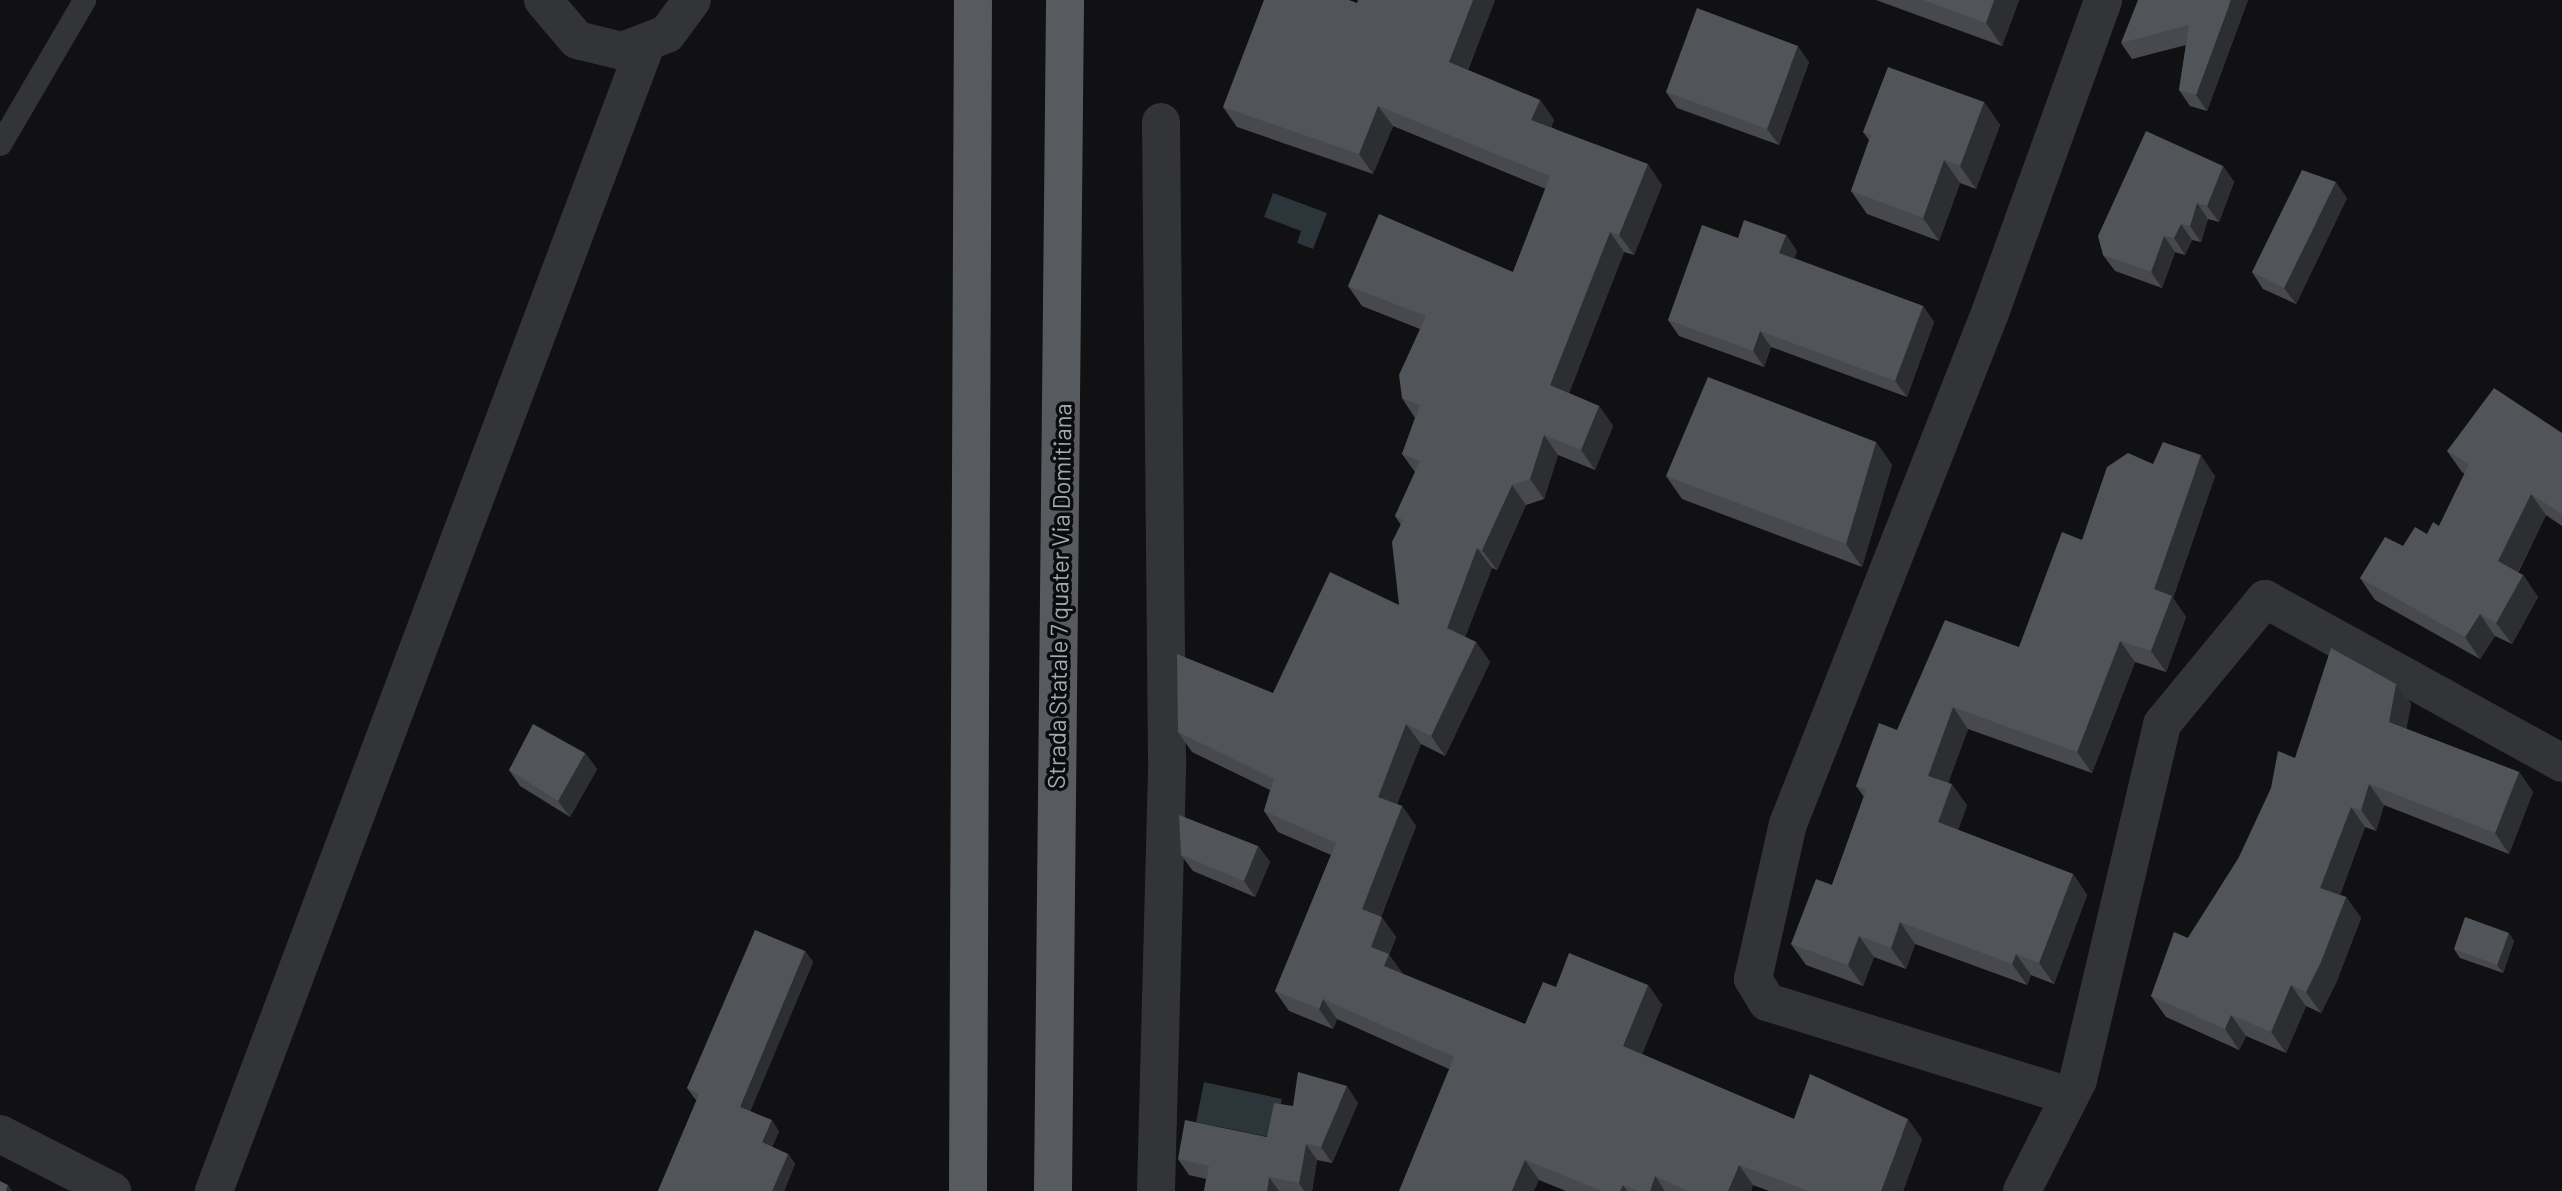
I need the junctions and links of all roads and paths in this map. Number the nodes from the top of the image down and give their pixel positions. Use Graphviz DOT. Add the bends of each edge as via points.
graph roads {
  1 [pos="84,0"];
  2 [pos="692,0"];
  3 [pos="973,0"];
  4 [pos="1065,0"];
  5 [pos="2103,0"];
  6 [pos="541,2"];
  7 [pos="645,47"];
  8 [pos="1161,122"];
  9 [pos="0,144"];
  10 [pos="2562,762"];
  11 [pos="2070,1096"];
  12 [pos="0,1135"];
  13 [pos="112,1191"];
  14 [pos="214,1191"];
  15 [pos="968,1191"];
  16 [pos="1053,1191"];
  17 [pos="1156,1191"];
  18 [pos="2022,1191"];
  1 -- 9 [label="lane"];
  2 -- 7 [label="street" via="667,34"];
  3 -- 15 [label="highway"];
  4 -- 16 [label="highway, Strada Statale 7 quater Via Domitiana"];
  5 -- 11 [label="street" via="1990,313 1788,824 1753,978 1767,1002"];
  6 -- 7 [label="street" via="577,40 599,49"];
  7 -- 14 [label="street"];
  8 -- 17 [label="street" via="1167,760"];
  10 -- 11 [label="street" via="2265,599 2162,724"];
  11 -- 18 [label="street"];
  12 -- 13 [label="street"];
}
